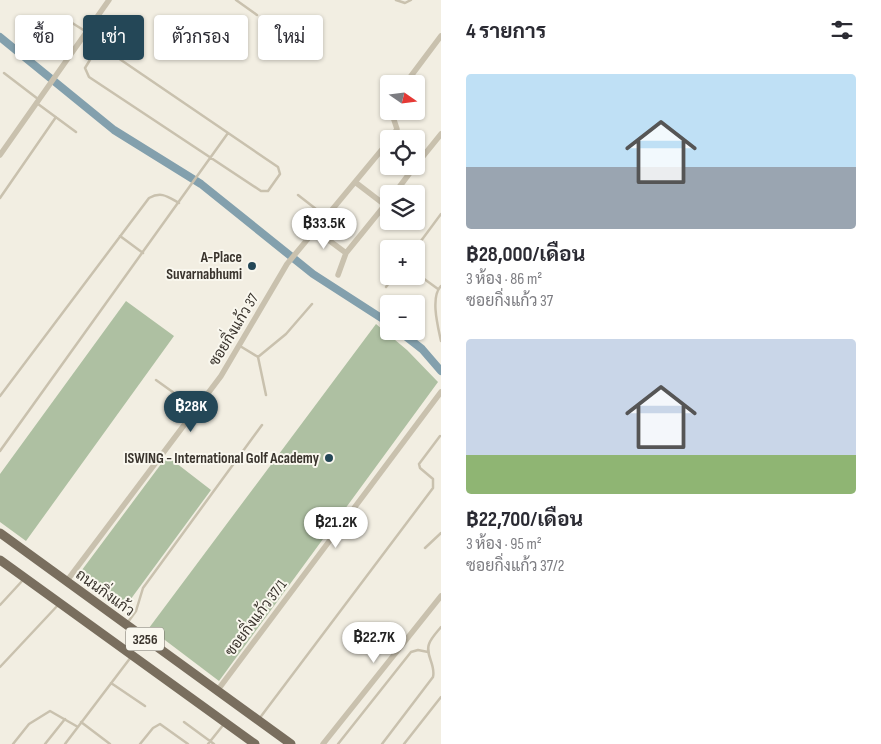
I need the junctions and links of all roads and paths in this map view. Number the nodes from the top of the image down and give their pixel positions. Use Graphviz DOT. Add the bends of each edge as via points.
graph roads {
  1 [pos="109,0"];
  2 [pos="236,0"];
  3 [pos="396,0"];
  4 [pos="411,0"];
  5 [pos="99,15"];
  6 [pos="257,15"];
  7 [pos="73,23"];
  8 [pos="83,32"];
  9 [pos="441,36"];
  10 [pos="83,38"];
  11 [pos="90,60"];
  12 [pos="120,60"];
  13 [pos="4,73"];
  14 [pos="412,75"];
  15 [pos="38,101"];
  16 [pos="56,117"];
  17 [pos="76,132"];
  18 [pos="228,133"];
  19 [pos="441,134"];
  20 [pos="380,152"];
  21 [pos="425,154"];
  22 [pos="0,155"];
  23 [pos="213,157"];
  24 [pos="409,175"];
  25 [pos="355,182"];
  26 [pos="401,185"];
  27 [pos="298,195"];
  28 [pos="0,198"];
  29 [pos="380,200"];
  30 [pos="179,203"];
  31 [pos="380,213"];
  32 [pos="441,214"];
  33 [pos="326,217"];
  34 [pos="315,230"];
  35 [pos="120,236"];
  36 [pos="422,240"];
  37 [pos="346,253"];
  38 [pos="143,254"];
  39 [pos="338,275"];
  40 [pos="425,279"];
  41 [pos="441,286"];
  42 [pos="438,289"];
  43 [pos="312,304"];
  44 [pos="441,341"];
  45 [pos="240,346"];
  46 [pos="258,357"];
  47 [pos="156,380"];
  48 [pos="441,392"];
  49 [pos="266,395"];
  50 [pos="0,396"];
  51 [pos="196,409"];
  52 [pos="262,425"];
  53 [pos="440,436"];
  54 [pos="0,451"];
  55 [pos="0,533"];
  56 [pos="441,534"];
  57 [pos="425,548"];
  58 [pos="0,560"];
  59 [pos="25,577"];
  60 [pos="66,582"];
  61 [pos="441,596"];
  62 [pos="60,604"];
  63 [pos="0,605"];
  64 [pos="126,625"];
  65 [pos="441,627"];
  66 [pos="428,652"];
  67 [pos="132,656"];
  68 [pos="0,667"];
  69 [pos="111,683"];
  70 [pos="217,691"];
  71 [pos="441,697"];
  72 [pos="145,706"];
  73 [pos="65,719"];
  74 [pos="258,720"];
  75 [pos="82,722"];
  76 [pos="184,722"];
  77 [pos="225,723"];
  78 [pos="78,727"];
  79 [pos="209,743"];
  80 [pos="13,744"];
  81 [pos="45,744"];
  82 [pos="65,744"];
  83 [pos="110,744"];
  84 [pos="140,744"];
  85 [pos="188,744"];
  86 [pos="214,744"];
  87 [pos="255,744"];
  88 [pos="291,744"];
  89 [pos="323,744"];
  90 [pos="338,744"];
  91 [pos="382,744"];
  92 [pos="404,744"];
  1 -- 5 [label="street"];
  2 -- 6 [label="lane"];
  3 -- 4 [label="lane"];
  7 -- 8 [label="lane"];
  9 -- 14 [label="street"];
  10 -- 15 [label="street"];
  11 -- 23 [label="lane" via="85,68 89,77"];
  12 -- 18 [label="lane"];
  13 -- 15 [label="lane"];
  15 -- 16 [label="lane"];
  15 -- 22 [label="street"];
  16 -- 17 [label="lane"];
  16 -- 28 [label="lane"];
  18 -- 23 [label="lane"];
  18 -- 23 [label="lane" via="278,167 280,174 264,192"];
  19 -- 21 [label="street"];
  20 -- 25 [label="street, ซอยกิ่งแก้ว 37"];
  23 -- 30 [label="lane"];
  24 -- 26 [label="street"];
  25 -- 29 [label="street"];
  25 -- 33 [label="street, ซอยกิ่งแก้ว 37"];
  27 -- 33 [label="lane"];
  30 -- 35 [label="lane" via="164,194 156,194 149,198"];
  30 -- 38 [label="lane"];
  31 -- 37 [label="street"];
  32 -- 36 [label="lane"];
  33 -- 34 [label="street, ซอยกิ่งแก้ว 37"];
  34 -- 37 [label="street"];
  34 -- 45 [label="street, ซอยกิ่งแก้ว 37" via="287,264"];
  35 -- 38 [label="lane"];
  35 -- 50 [label="lane"];
  37 -- 39 [label="street"];
  38 -- 54 [label="lane"];
  40 -- 42 [label="lane"];
  41 -- 42 [label="lane"];
  42 -- 44 [label="lane" via="436,300"];
  43 -- 46 [label="lane" via="286,334"];
  45 -- 46 [label="lane"];
  45 -- 51 [label="street, ซอยกิ่งแก้ว 37"];
  46 -- 49 [label="lane"];
  47 -- 51 [label="lane"];
  48 -- 70 [label="street, ซอยกิ่งแก้ว 37/1"];
  51 -- 60 [label="street, ซอยกิ่งแก้ว 37"];
  52 -- 64 [label="lane" via="143,588 136,611"];
  53 -- 74 [label="lane" via="419,464 434,479 433,488"];
  55 -- 60 [label="main road, ถนนกิ่งแก้ว / 3256"];
  56 -- 57 [label="lane"];
  58 -- 59 [label="main road, 3256"];
  59 -- 62 [label="main road, 3256"];
  59 -- 63 [label="lane"];
  60 -- 64 [label="main road, ถนนกิ่งแก้ว / 3256"];
  61 -- 89 [label="street"];
  62 -- 67 [label="main road, 3256"];
  62 -- 68 [label="lane"];
  64 -- 70 [label="main road, ถนนกิ่งแก้ว / 3256"];
  65 -- 66 [label="lane"];
  66 -- 90 [label="lane" via="411,652"];
  66 -- 91 [label="lane" via="433,664 433,677"];
  67 -- 69 [label="lane"];
  67 -- 77 [label="main road, 3256"];
  69 -- 72 [label="lane"];
  69 -- 75 [label="lane"];
  70 -- 74 [label="main road, ถนนกิ่งแก้ว / 3256"];
  71 -- 92 [label="lane"];
  73 -- 78 [label="lane"];
  73 -- 80 [label="lane" via="55,712 46,712 29,724"];
  73 -- 81 [label="lane"];
  74 -- 88 [label="main road, ถนนกิ่งแก้ว / 3256"];
  75 -- 78 [label="lane"];
  75 -- 83 [label="lane"];
  76 -- 79 [label="lane"];
  77 -- 79 [label="lane"];
  77 -- 87 [label="main road, 3256"];
  78 -- 82 [label="lane"];
  79 -- 86 [label="lane"];
  84 -- 85 [label="lane" via="160,724"];
}
